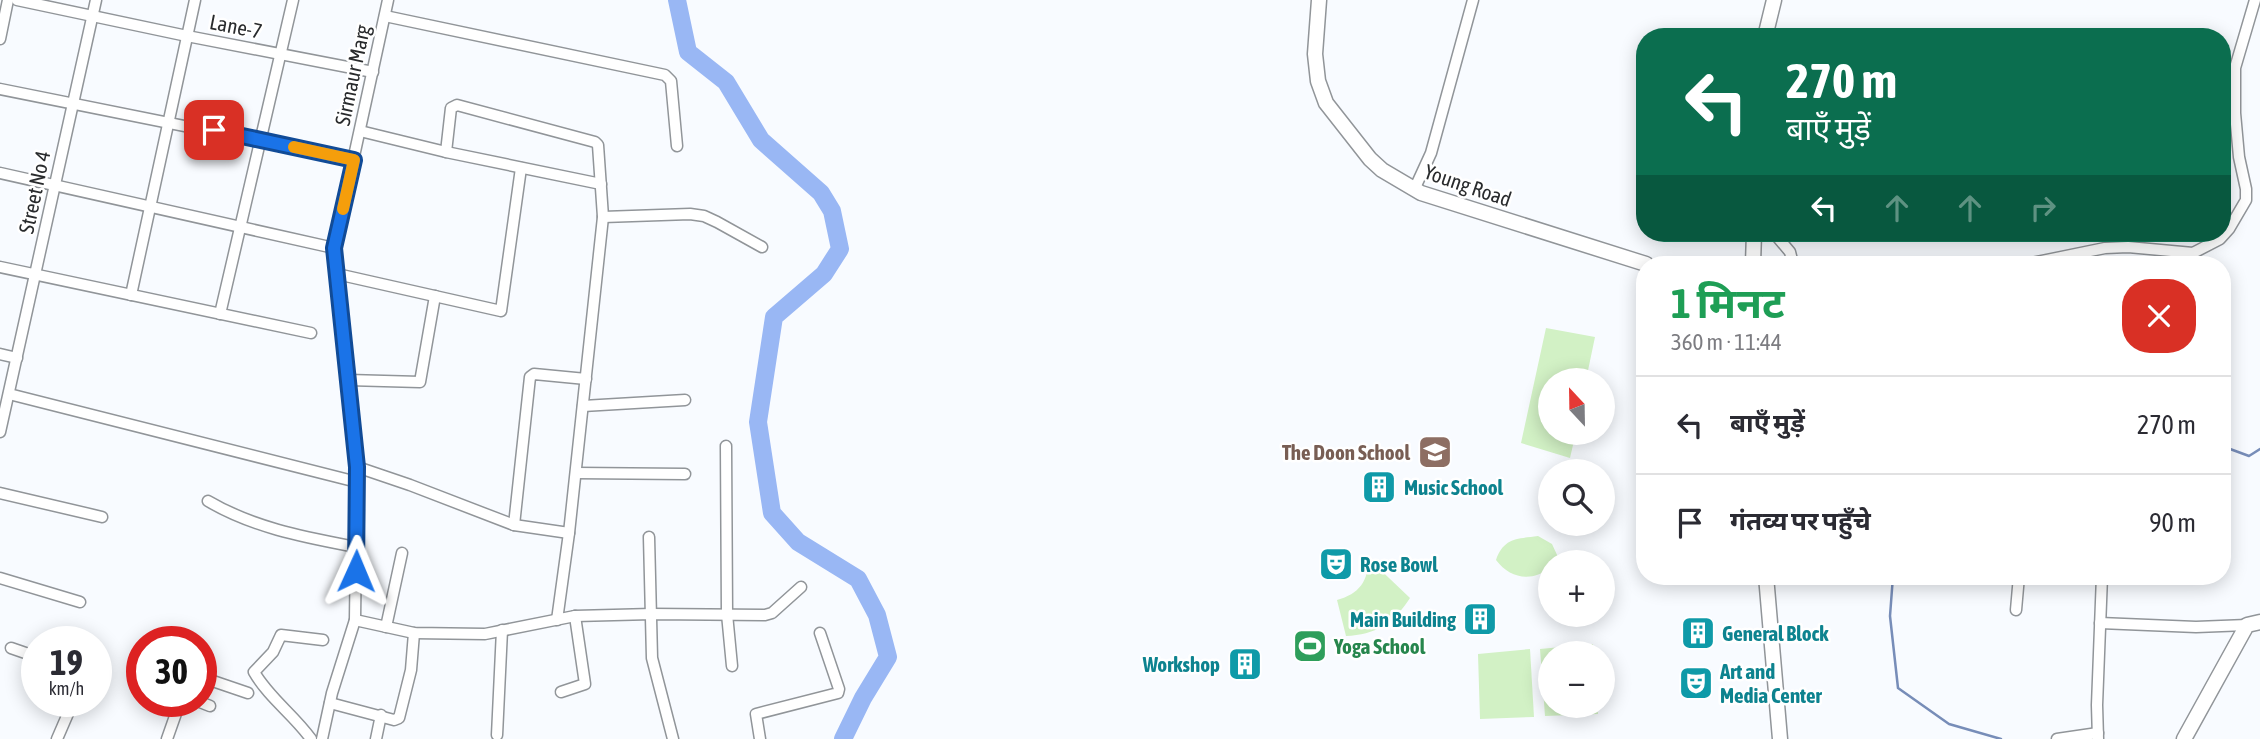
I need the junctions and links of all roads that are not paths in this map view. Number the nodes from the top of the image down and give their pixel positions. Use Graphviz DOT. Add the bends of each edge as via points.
graph roads {
  1 [pos="8,0"];
  2 [pos="17,0"];
  3 [pos="96,0"];
  4 [pos="195,0"];
  5 [pos="293,0"];
  6 [pos="388,0"];
  7 [pos="1319,0"];
  8 [pos="1473,0"];
  9 [pos="1774,0"];
  10 [pos="2255,0"];
  11 [pos="385,16"];
  12 [pos="92,17"];
  13 [pos="1768,28"];
  14 [pos="187,36"];
  15 [pos="0,39"];
  16 [pos="280,54"];
  17 [pos="373,72"];
  18 [pos="0,89"];
  19 [pos="73,103"];
  20 [pos="169,122"];
  21 [pos="360,131"];
  22 [pos="261,140"];
  23 [pos="677,146"];
  24 [pos="446,152"];
  25 [pos="354,160"];
  26 [pos="521,168"];
  27 [pos="0,173"];
  28 [pos="601,184"];
  29 [pos="55,186"];
  30 [pos="1414,190"];
  31 [pos="150,206"];
  32 [pos="603,217"];
  33 [pos="2231,222"];
  34 [pos="240,227"];
  35 [pos="2214,242"];
  36 [pos="762,247"];
  37 [pos="334,248"];
  38 [pos="2066,256"];
  39 [pos="1636,261"];
  40 [pos="0,267"];
  41 [pos="337,274"];
  42 [pos="35,276"];
  43 [pos="131,295"];
  44 [pos="435,296"];
  45 [pos="220,314"];
  46 [pos="311,333"];
  47 [pos="0,354"];
  48 [pos="17,358"];
  49 [pos="586,379"];
  50 [pos="348,380"];
  51 [pos="9,394"];
  52 [pos="685,400"];
  53 [pos="583,405"];
  54 [pos="0,432"];
  55 [pos="726,446"];
  56 [pos="357,467"];
  57 [pos="576,473"];
  58 [pos="685,474"];
  59 [pos="357,482"];
  60 [pos="0,493"];
  61 [pos="208,501"];
  62 [pos="102,517"];
  63 [pos="514,524"];
  64 [pos="569,533"];
  65 [pos="649,537"];
  66 [pos="356,547"];
  67 [pos="402,553"];
  68 [pos="0,578"];
  69 [pos="1767,585"];
  70 [pos="2018,585"];
  71 [pos="2102,585"];
  72 [pos="801,587"];
  73 [pos="80,602"];
  74 [pos="2016,610"];
  75 [pos="652,614"];
  76 [pos="727,614"];
  77 [pos="575,616"];
  78 [pos="355,620"];
  79 [pos="558,620"];
  80 [pos="2100,623"];
  81 [pos="2253,623"];
  82 [pos="386,627"];
  83 [pos="502,631"];
  84 [pos="414,633"];
  85 [pos="820,633"];
  86 [pos="324,640"];
  87 [pos="11,648"];
  88 [pos="21,651"];
  89 [pos="732,666"];
  90 [pos="217,683"];
  91 [pos="561,692"];
  92 [pos="247,693"];
  93 [pos="330,703"];
  94 [pos="381,715"];
  95 [pos="67,717"];
  96 [pos="175,717"];
  97 [pos="497,735"];
  98 [pos="2098,736"];
  99 [pos="57,739"];
  100 [pos="167,739"];
  101 [pos="311,739"];
  102 [pos="322,739"];
  103 [pos="376,739"];
  104 [pos="673,739"];
  105 [pos="760,739"];
  106 [pos="1780,739"];
  107 [pos="2057,739"];
  108 [pos="2184,739"];
  1 -- 15 [label="street"];
  2 -- 12 [label="street, Lane-7"];
  3 -- 12 [label="street, Street No 4"];
  4 -- 14 [label="street"];
  5 -- 16 [label="street"];
  6 -- 11 [label="street, Sirmaur Marg"];
  7 -- 30 [label="street, Young Road" via="1315,54 1326,103 1370,159"];
  8 -- 30 [label="street" via="1431,153"];
  9 -- 13 [label="street"];
  10 -- 33 [label="street" via="2235,68 2235,113 2246,200"];
  11 -- 17 [label="street, Sirmaur Marg"];
  11 -- 23 [label="street" via="665,75 671,81"];
  12 -- 14 [label="street, Lane-7"];
  12 -- 19 [label="street, Street No 4"];
  14 -- 16 [label="street, Lane-7"];
  14 -- 20 [label="street"];
  16 -- 17 [label="street, Lane-7"];
  16 -- 22 [label="street"];
  17 -- 21 [label="street, Sirmaur Marg"];
  18 -- 19 [label="street"];
  19 -- 20 [label="street"];
  19 -- 29 [label="street, Street No 4"];
  20 -- 22 [label="street"];
  20 -- 31 [label="street"];
  21 -- 24 [label="street"];
  21 -- 25 [label="street, Sirmaur Marg"];
  22 -- 25 [label="street"];
  22 -- 34 [label="street"];
  24 -- 26 [label="street"];
  24 -- 28 [label="street" via="451,108 457,104 595,142"];
  25 -- 37 [label="street, Sirmaur Marg"];
  26 -- 28 [label="street"];
  26 -- 44 [label="street" via="503,310"];
  27 -- 29 [label="street"];
  28 -- 32 [label="street"];
  29 -- 31 [label="street"];
  29 -- 42 [label="street, Street No 4"];
  30 -- 39 [label="street, Young Road"];
  31 -- 34 [label="street"];
  31 -- 43 [label="street"];
  32 -- 36 [label="street" via="705,216"];
  32 -- 49 [label="street"];
  34 -- 37 [label="street"];
  34 -- 45 [label="street"];
  35 -- 38 [label="street" via="2193,253 2129,247"];
  37 -- 41 [label="street, Sirmaur Marg"];
  40 -- 42 [label="street"];
  41 -- 44 [label="street"];
  41 -- 50 [label="street, Sirmaur Marg"];
  42 -- 43 [label="street"];
  42 -- 48 [label="street, Street No 4"];
  43 -- 45 [label="street"];
  44 -- 50 [label="street" via="420,382"];
  45 -- 46 [label="street"];
  47 -- 48 [label="street"];
  48 -- 51 [label="street, Street No 4"];
  49 -- 53 [label="street"];
  49 -- 63 [label="street" via="530,377"];
  50 -- 56 [label="street, Sirmaur Marg"];
  51 -- 54 [label="street, Street No 4"];
  51 -- 59 [label="street"];
  52 -- 53 [label="street"];
  53 -- 57 [label="street"];
  55 -- 76 [label="street"];
  56 -- 59 [label="street, Sirmaur Marg"];
  56 -- 63 [label="street"];
  57 -- 58 [label="street"];
  57 -- 64 [label="street"];
  59 -- 66 [label="street, Sirmaur Marg"];
  60 -- 62 [label="street"];
  61 -- 66 [label="street" via="232,515 290,535"];
  63 -- 64 [label="street"];
  64 -- 79 [label="street"];
  65 -- 75 [label="street"];
  66 -- 78 [label="street, Sirmaur Marg"];
  67 -- 82 [label="street"];
  68 -- 73 [label="street"];
  69 -- 106 [label="street"];
  70 -- 74 [label="street"];
  71 -- 80 [label="street"];
  72 -- 76 [label="street" via="769,614"];
  75 -- 76 [label="street"];
  75 -- 77 [label="street"];
  75 -- 104 [label="street" via="653,663"];
  76 -- 89 [label="street"];
  77 -- 79 [label="street"];
  77 -- 91 [label="street" via="585,684"];
  78 -- 82 [label="street"];
  78 -- 93 [label="street, Sirmaur Marg"];
  79 -- 83 [label="street"];
  80 -- 81 [label="street"];
  80 -- 98 [label="street"];
  81 -- 108 [label="street"];
  82 -- 84 [label="street"];
  83 -- 84 [label="street"];
  83 -- 97 [label="street"];
  84 -- 94 [label="street" via="399,718"];
  85 -- 105 [label="street" via="838,692 756,713"];
  86 -- 101 [label="street" via="281,635 273,652 254,672"];
  87 -- 88 [label="street"];
  90 -- 92 [label="street"];
  93 -- 94 [label="street"];
  93 -- 102 [label="street, Sirmaur Marg"];
  94 -- 103 [label="street"];
  95 -- 99 [label="street"];
  96 -- 100 [label="street"];
  98 -- 107 [label="street"];
}
